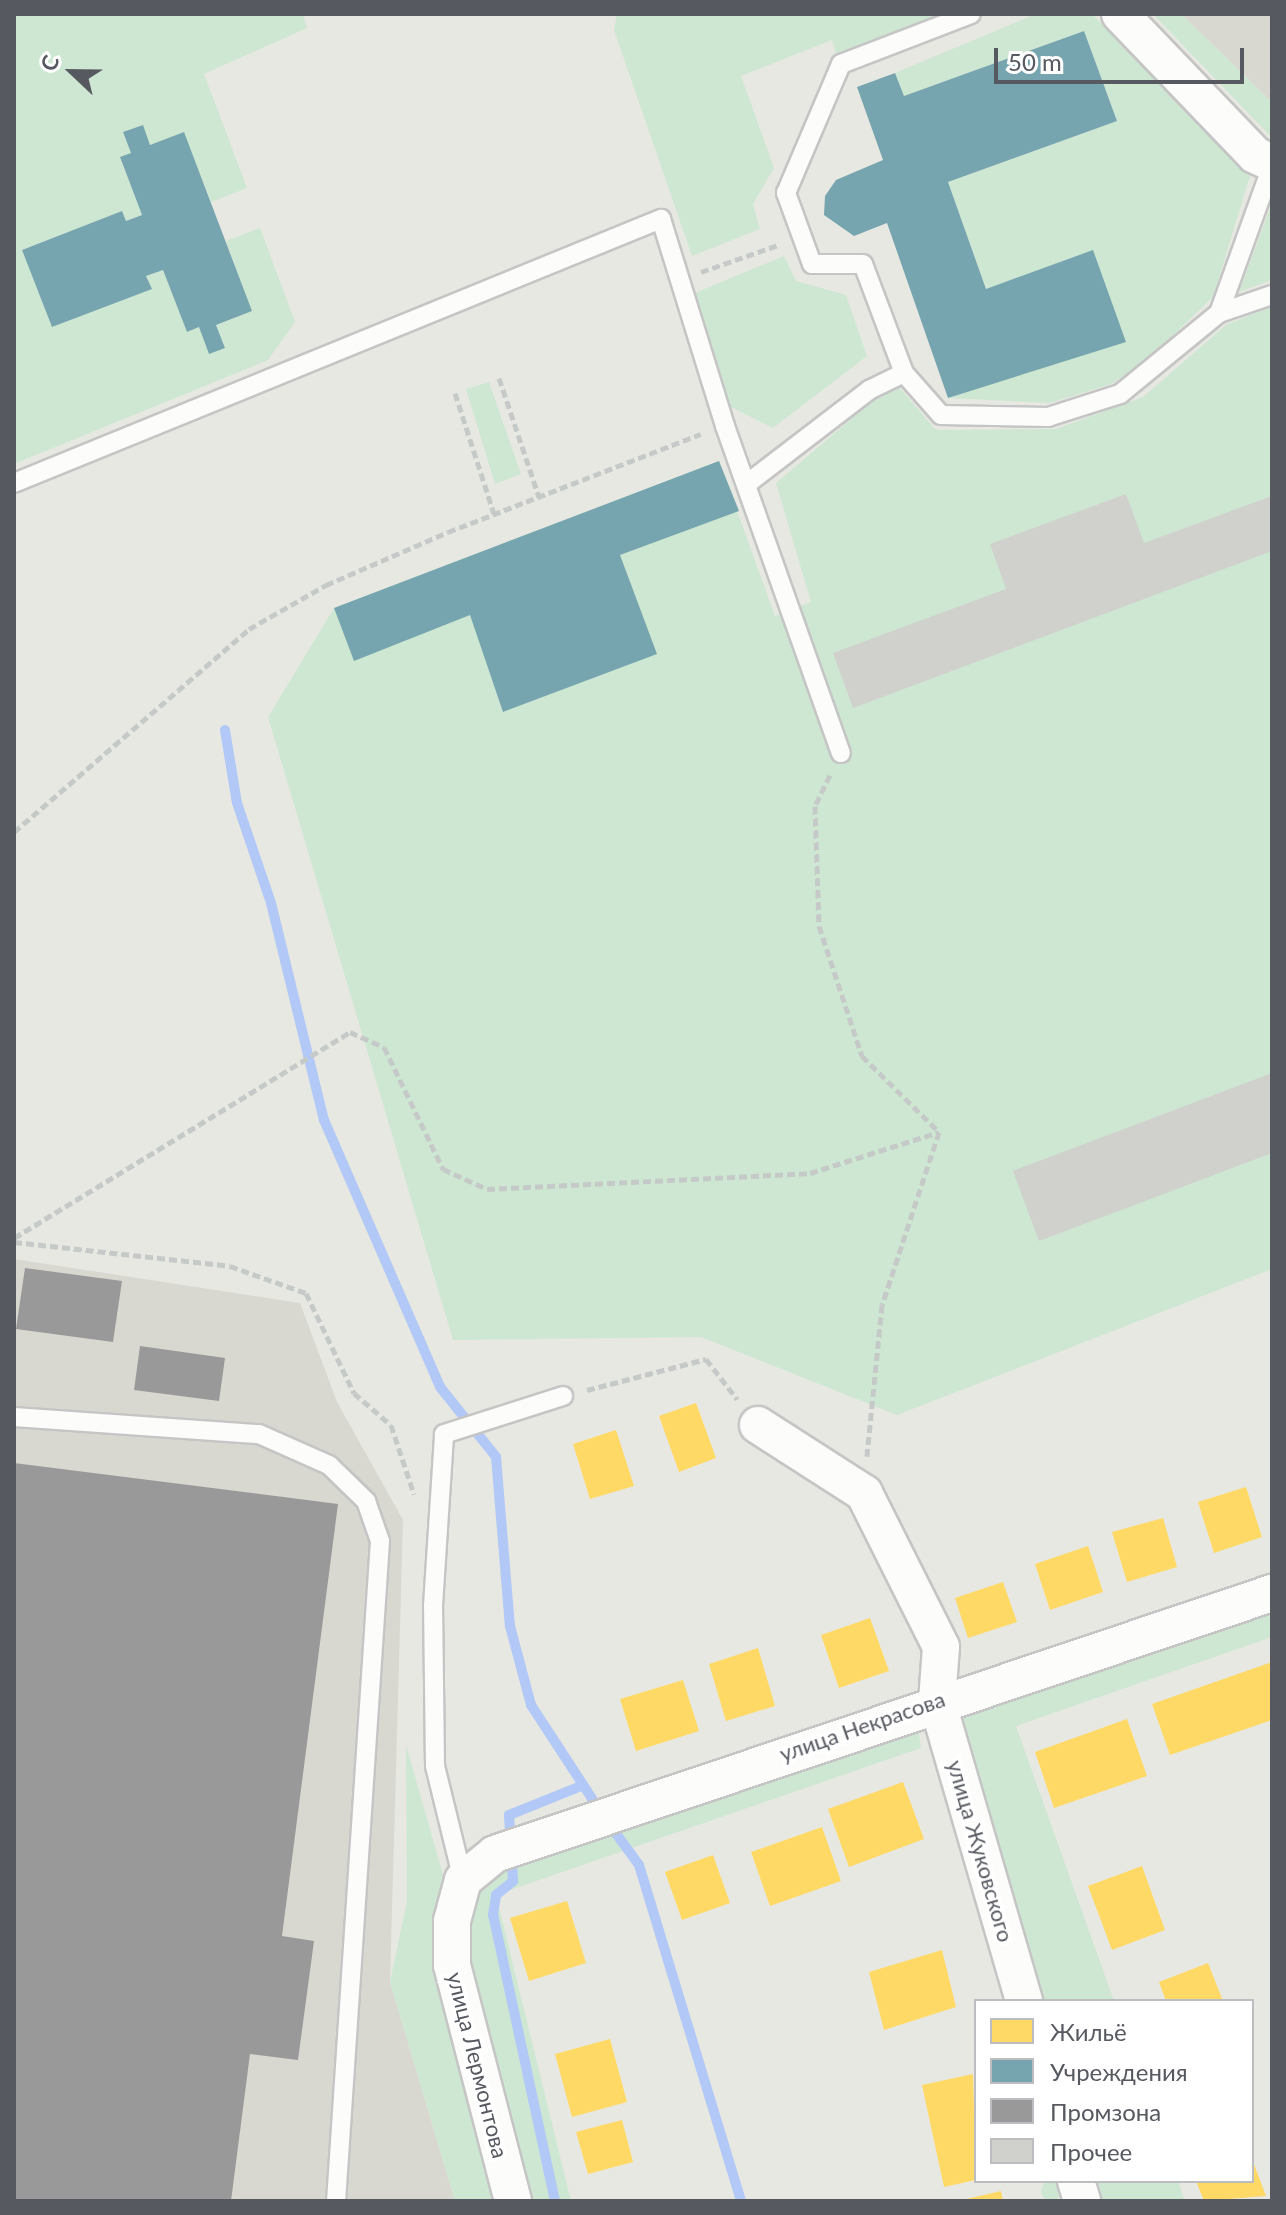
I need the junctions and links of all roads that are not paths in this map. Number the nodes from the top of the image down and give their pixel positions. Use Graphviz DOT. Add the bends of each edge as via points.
graph roads {
  1 [pos="971,14"];
  2 [pos="1120,14"];
  3 [pos="1272,164"];
  4 [pos="1272,295"];
  5 [pos="1219,313"];
  6 [pos="904,373"];
  7 [pos="14,483"];
  8 [pos="748,483"];
  9 [pos="841,753"];
  10 [pos="563,1396"];
  11 [pos="14,1417"];
  12 [pos="758,1425"];
  13 [pos="1272,1593"];
  14 [pos="937,1701"];
  15 [pos="463,1880"];
  16 [pos="1023,1999"];
  17 [pos="336,2201"];
  18 [pos="513,2201"];
  1 -- 6 [label="lane" via="841,64 786,193 812,264 863,264"];
  2 -- 3 [label="street" via="1255,155"];
  3 -- 5 [label="lane"];
  4 -- 5 [label="lane"];
  5 -- 6 [label="lane" via="1120,394 1048,417 941,415"];
  6 -- 8 [label="lane" via="869,390"];
  7 -- 8 [label="lane" via="661,219 677,281"];
  8 -- 9 [label="lane"];
  10 -- 15 [label="lane" via="444,1434 433,1590 435,1766"];
  11 -- 17 [label="lane" via="259,1434 329,1465 366,1501 380,1541"];
  12 -- 14 [label="street" via="864,1493 941,1647"];
  13 -- 14 [label="street, улица Некрасова"];
  14 -- 15 [label="street, улица Некрасова" via="536,1836"];
  14 -- 16 [label="street, улица Жуковского"];
  15 -- 18 [label="street, улица Лермонтова" via="452,1921 452,1965"];
}
